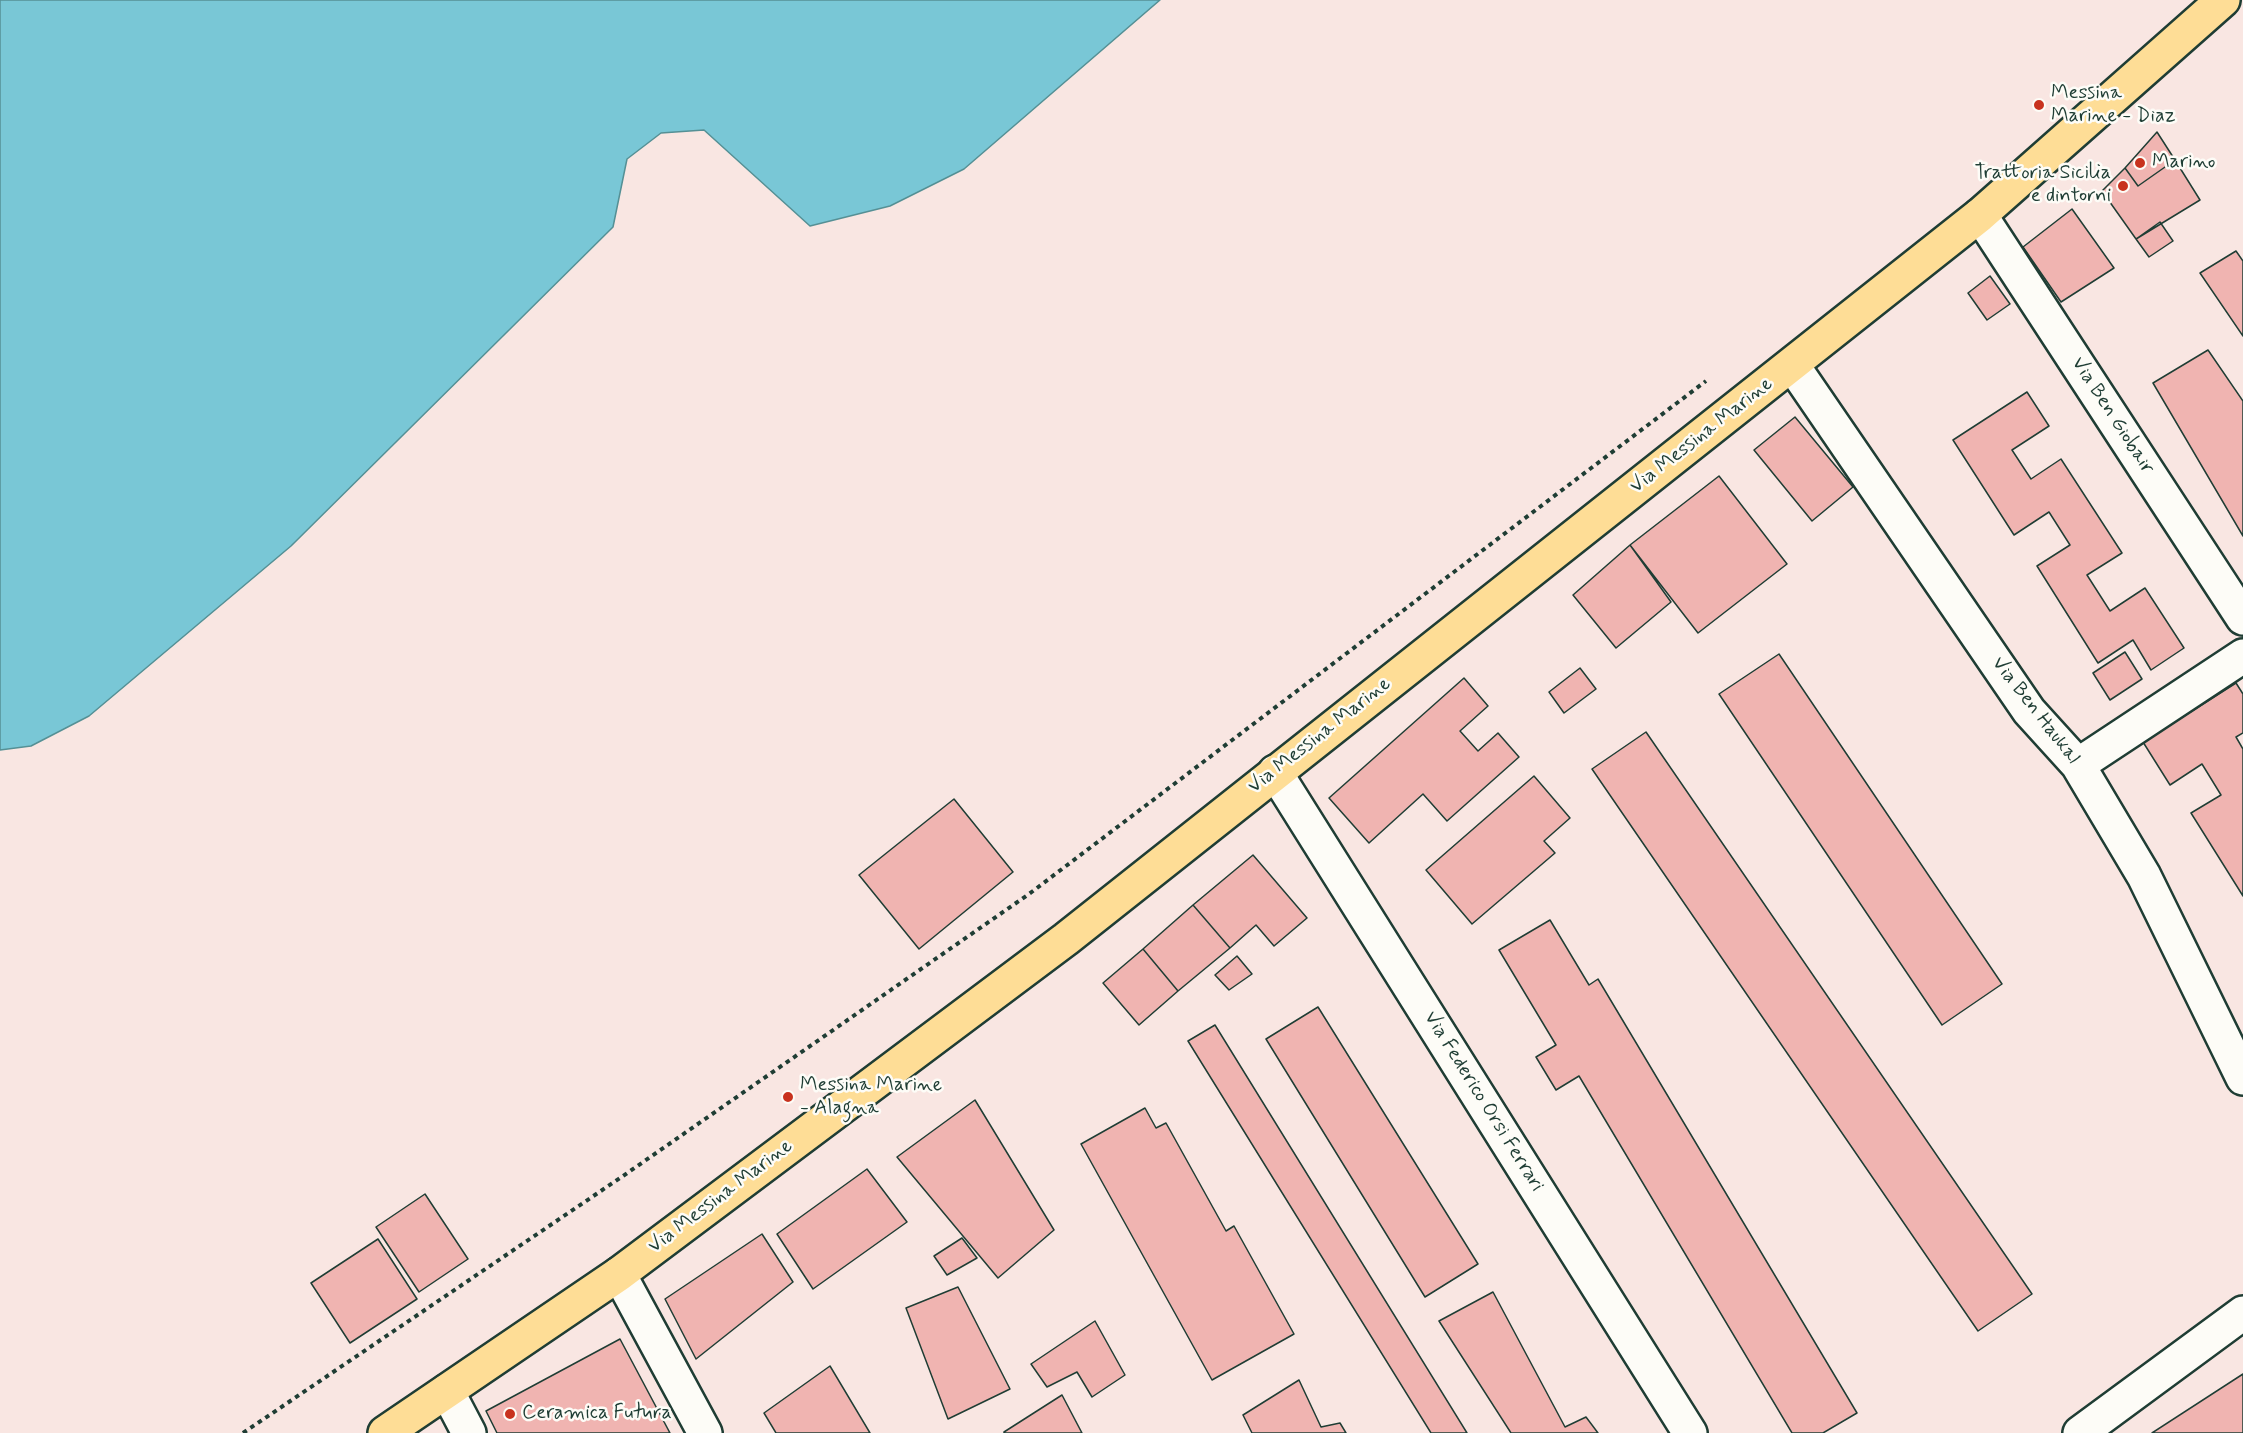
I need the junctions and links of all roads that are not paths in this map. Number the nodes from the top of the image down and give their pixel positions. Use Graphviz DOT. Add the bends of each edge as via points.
graph roads {
  1 [pos="2223,0"];
  2 [pos="1980,215"];
  3 [pos="1792,366"];
  4 [pos="2243,618"];
  5 [pos="2243,656"];
  6 [pos="2078,765"];
  7 [pos="1275,772"];
  8 [pos="2243,1078"];
  9 [pos="619,1274"];
  10 [pos="2243,1313"];
  11 [pos="447,1391"];
  12 [pos="386,1433"];
  13 [pos="469,1433"];
  14 [pos="705,1433"];
  15 [pos="1690,1433"];
  16 [pos="2080,1433"];
  1 -- 2 [label="main road, Via Messina Marine"];
  2 -- 3 [label="main road, Via Messina Marine"];
  2 -- 4 [label="street, Via Ben Giobair"];
  3 -- 6 [label="street, Via Ben Haukal" via="2029,711"];
  3 -- 7 [label="main road, Via Messina Marine"];
  5 -- 6 [label="street"];
  6 -- 8 [label="street, Via Ben Haukal" via="2144,876"];
  7 -- 9 [label="main road, Via Messina Marine" via="1066,939"];
  7 -- 15 [label="street, Via Federico Orsi Ferrari"];
  9 -- 11 [label="main road, Via Messina Marine"];
  9 -- 14 [label="street"];
  10 -- 16 [label="street"];
  11 -- 12 [label="main road, Via Messina Marine"];
  11 -- 13 [label="street"];
}
